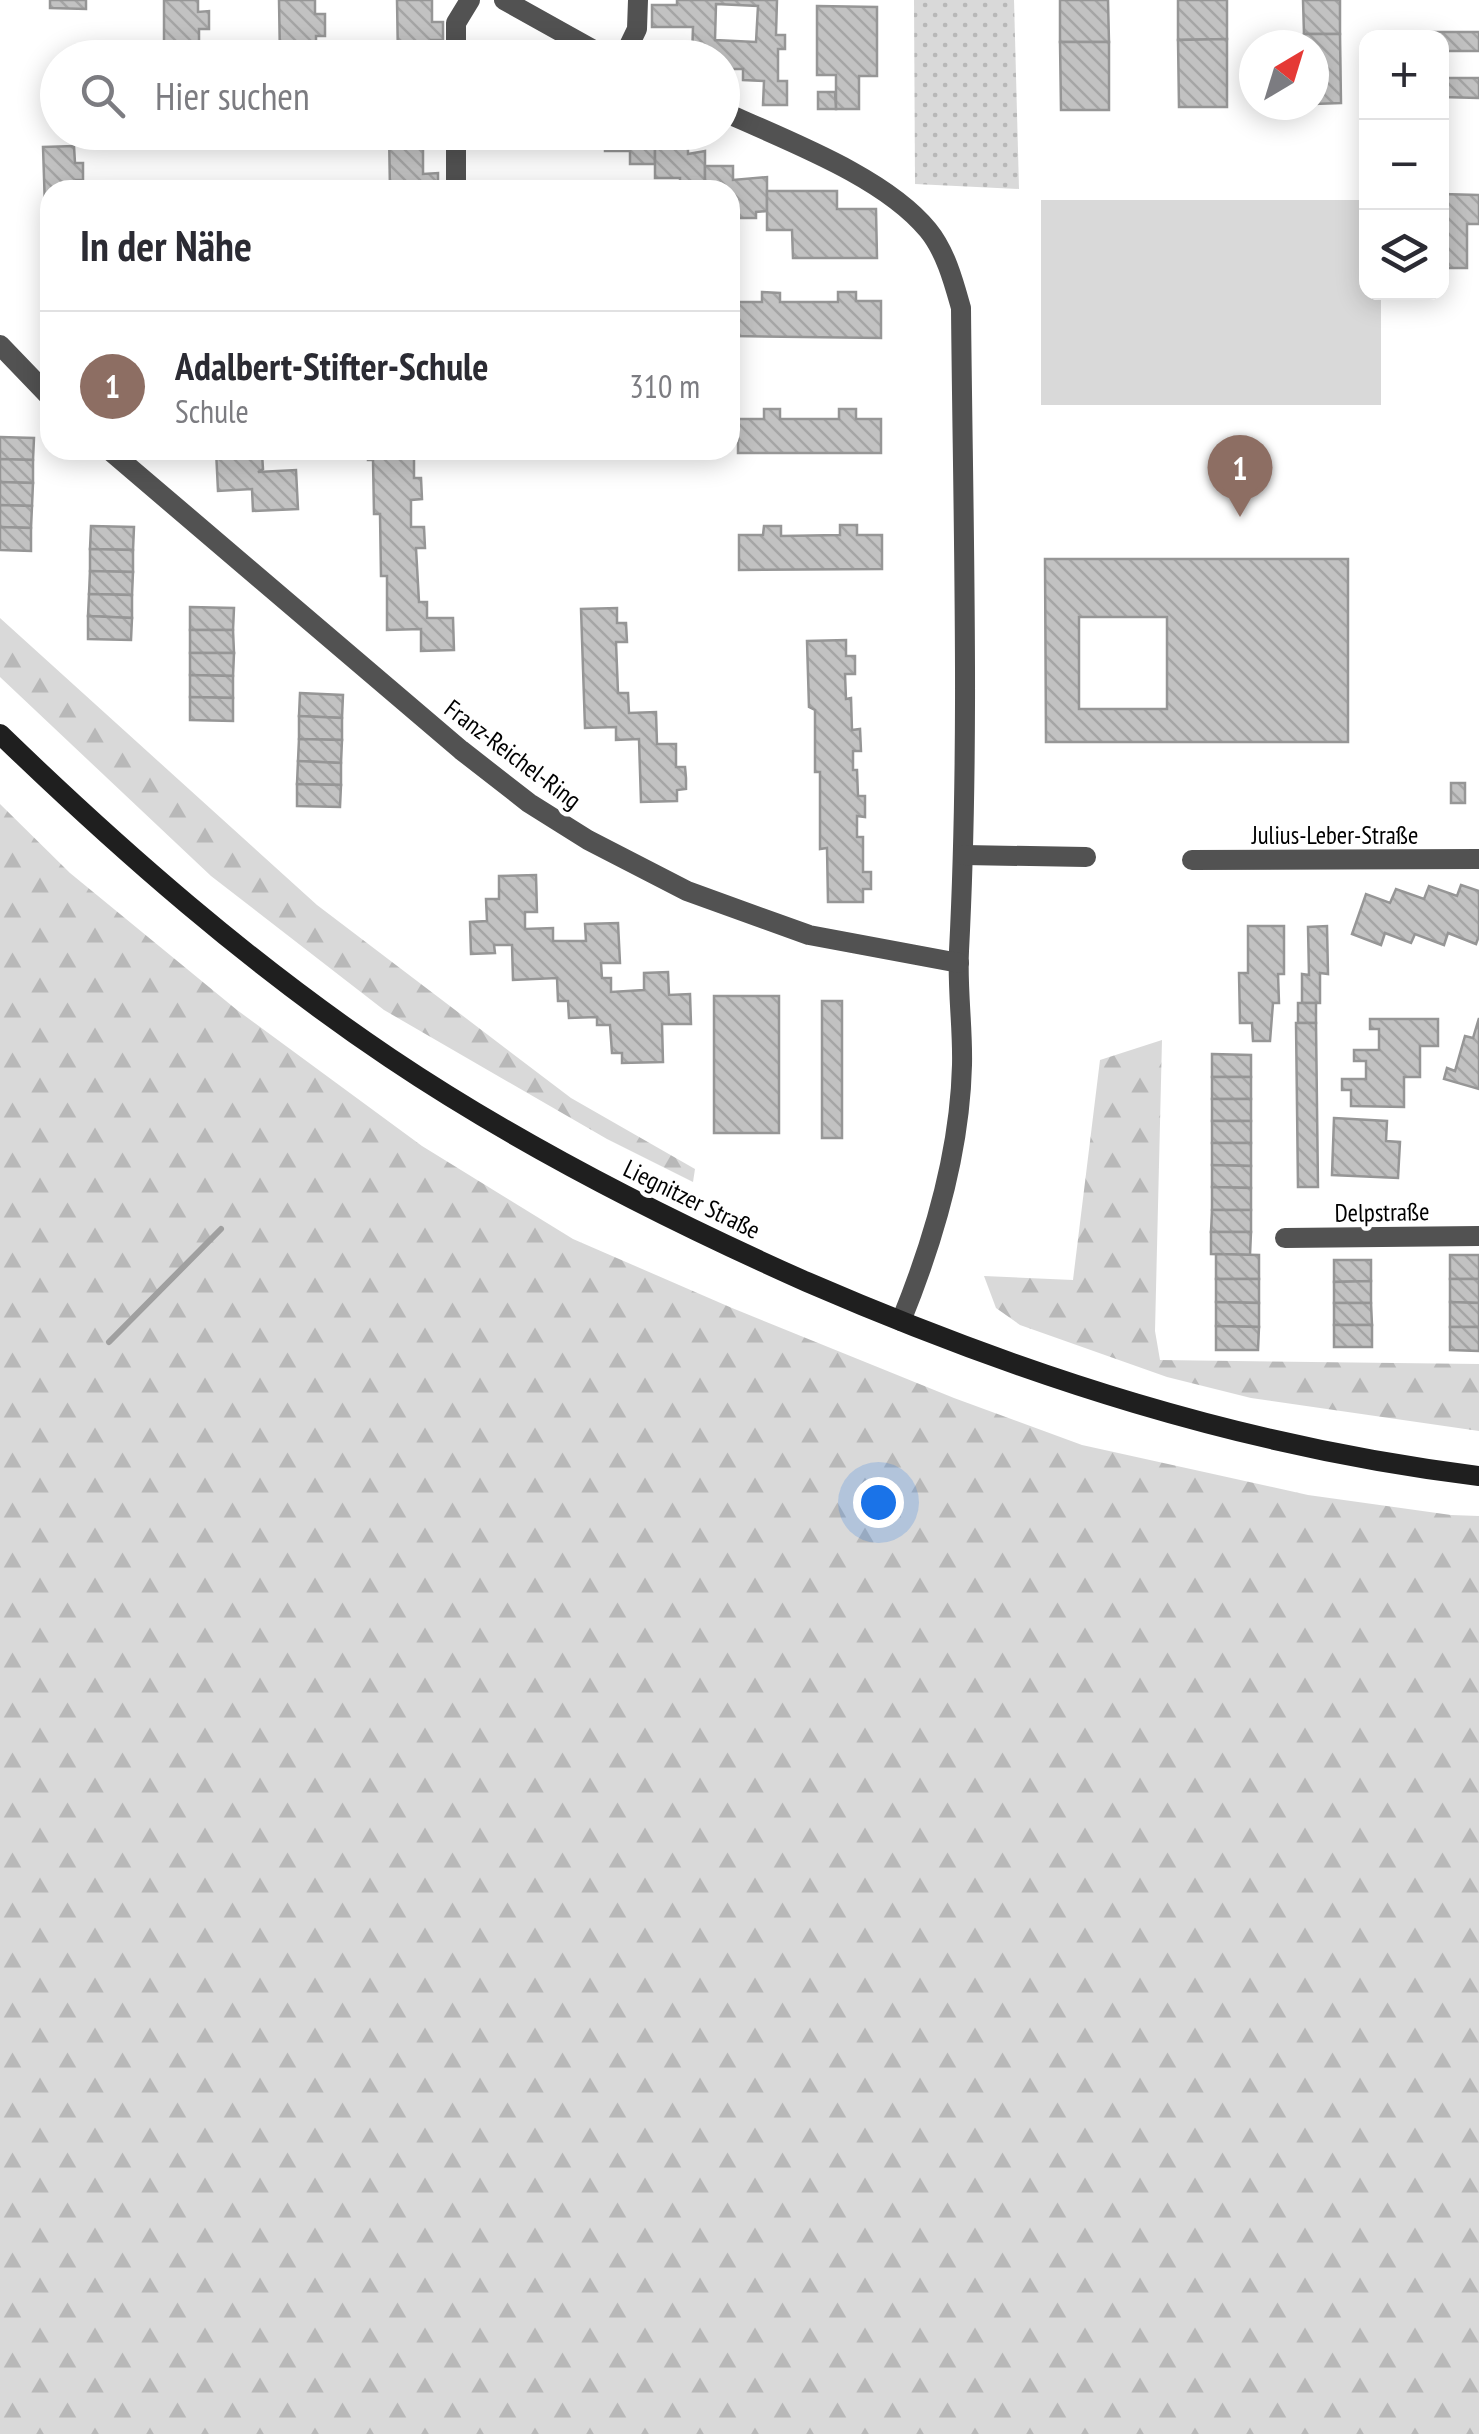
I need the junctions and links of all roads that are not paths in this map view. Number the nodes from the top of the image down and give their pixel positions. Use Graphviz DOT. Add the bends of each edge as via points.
graph roads {
  1 [pos="470,0"];
  2 [pos="504,0"];
  3 [pos="638,0"];
  4 [pos="456,40"];
  5 [pos="576,40"];
  6 [pos="632,40"];
  7 [pos="740,120"];
  8 [pos="456,150"];
  9 [pos="456,180"];
  10 [pos="0,345"];
  11 [pos="40,387"];
  12 [pos="121,460"];
  13 [pos="0,734"];
  14 [pos="964,855"];
  15 [pos="1086,858"];
  16 [pos="1479,859"];
  17 [pos="1192,860"];
  18 [pos="959,964"];
  19 [pos="1479,1236"];
  20 [pos="1285,1238"];
  21 [pos="901,1321"];
  22 [pos="1479,1476"];
  1 -- 4 [label="street" via="456,23"];
  2 -- 5 [label="street"];
  3 -- 6 [label="street"];
  7 -- 14 [label="street" via="872,184 929,231 954,283 961,308 965,513"];
  8 -- 9 [label="street"];
  10 -- 11 [label="street"];
  12 -- 18 [label="street, Franz-Reichel-Ring" via="461,750 588,840 688,892 809,935"];
  13 -- 21 [label="main road, Liegnitzer Straße" via="250,954 437,1089 718,1242"];
  14 -- 15 [label="street"];
  14 -- 18 [label="street"];
  16 -- 17 [label="street, Julius-Leber-Straße"];
  18 -- 21 [label="street" via="958,1120 935,1227"];
  19 -- 20 [label="street, Delpstraße"];
  21 -- 22 [label="main road, Liegnitzer Straße" via="1191,1421 1310,1450"];
}
